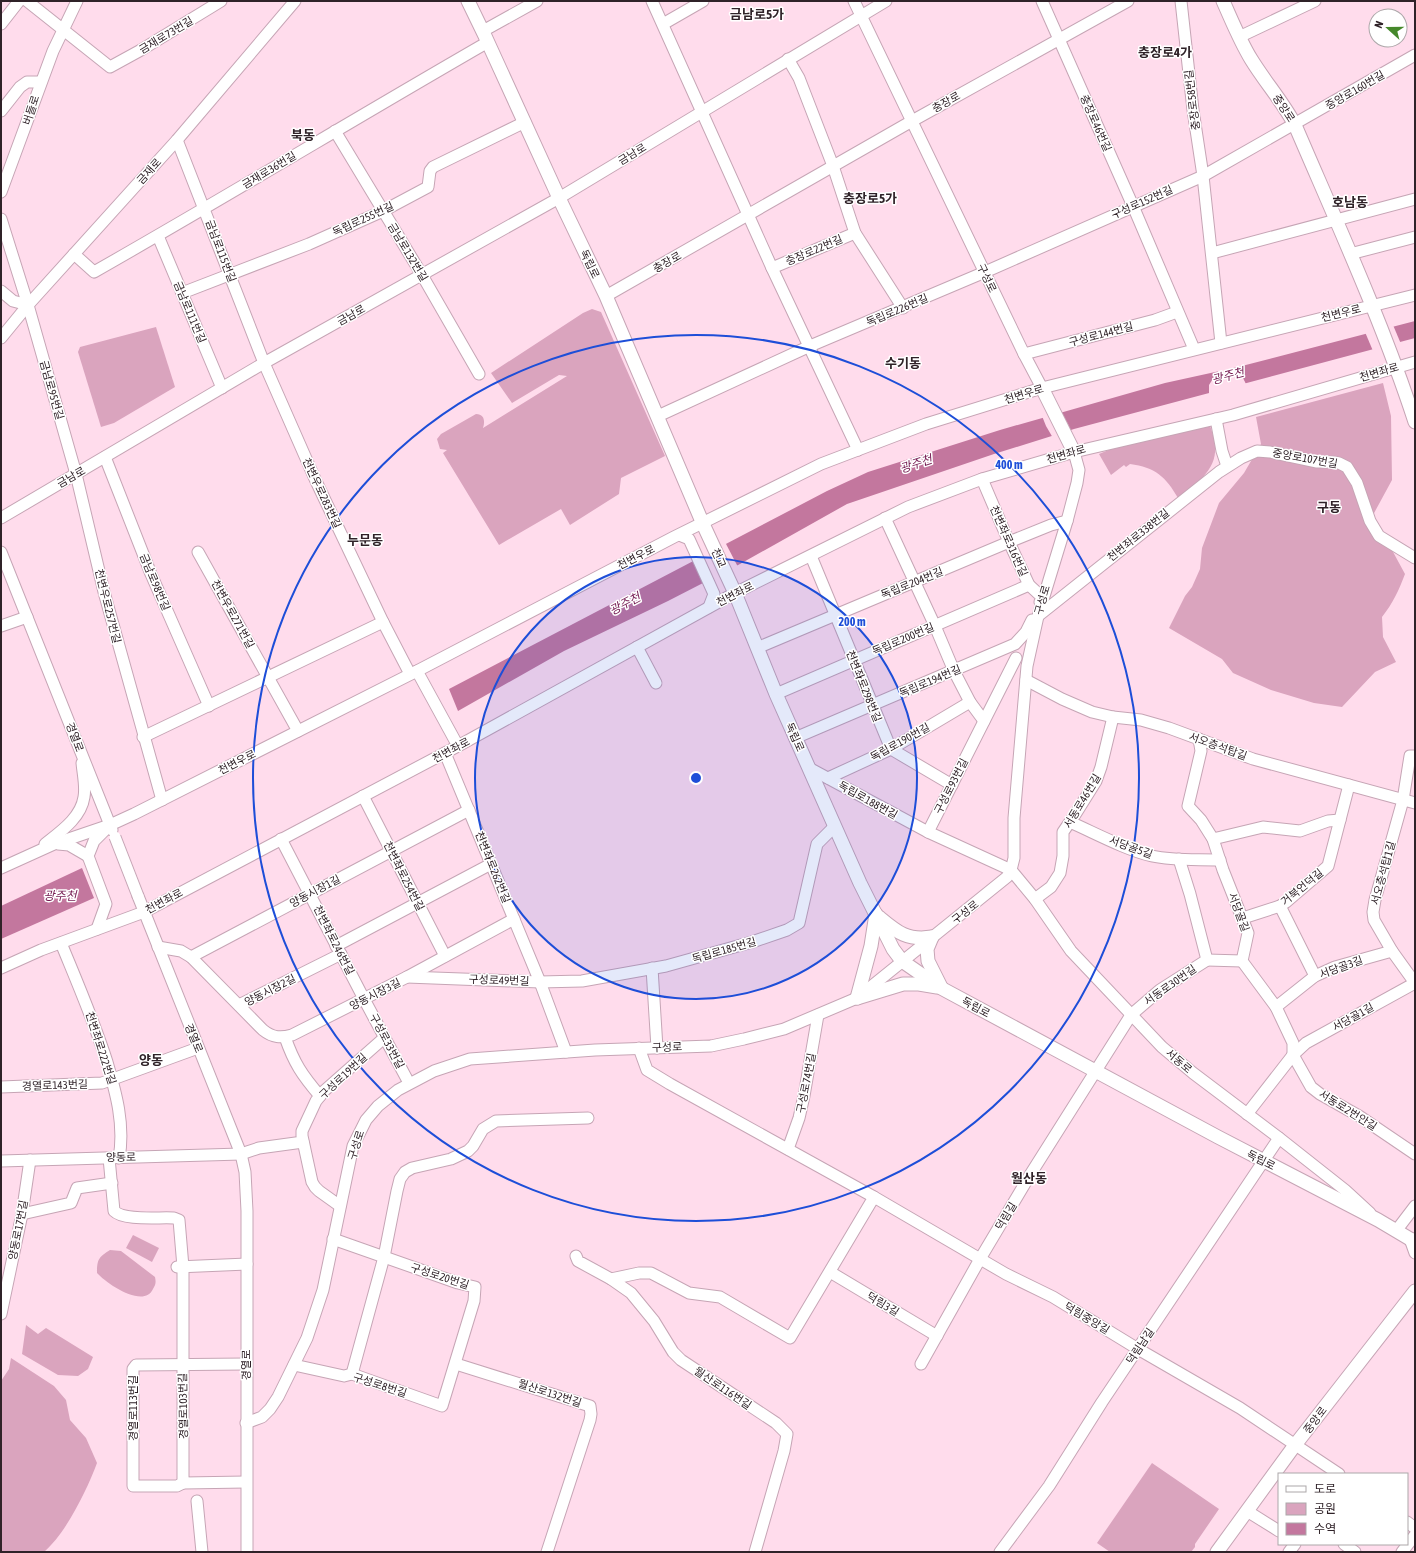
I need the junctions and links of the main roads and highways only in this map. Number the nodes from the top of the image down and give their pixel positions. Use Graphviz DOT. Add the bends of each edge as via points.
graph roads {
  1 [pos="468,1"];
  2 [pos="1223,1"];
  3 [pos="1042,388"];
  4 [pos="1414,418"];
  5 [pos="1074,452"];
  6 [pos="704,527"];
  7 [pos="733,590"];
  8 [pos="876,914"];
  9 [pos="941,988"];
  10 [pos="1413,1240"];
  11 [pos="1415,1291"];
  12 [pos="1217,1552"];
  1 -- 6 [label="main road, 독립로" via="606,296"];
  2 -- 4 [label="main road, 중앙로" via="1251,60 1295,124 1350,254"];
  3 -- 5 [label="main road, 구성로"];
  6 -- 7 [label="main road, 천교"];
  7 -- 8 [label="main road, 독립로" via="776,694"];
  8 -- 9 [label="main road, 독립로" via="893,949 902,961"];
  8 -- 9 [label="main road" via="897,932 919,939 932,937 926,949 928,961"];
  8 -- 9 [label="main road" via="871,946 857,998 903,984"];
  9 -- 10 [label="main road, 독립로"];
  11 -- 12 [label="main road, 중앙로" via="1295,1445"];
}
